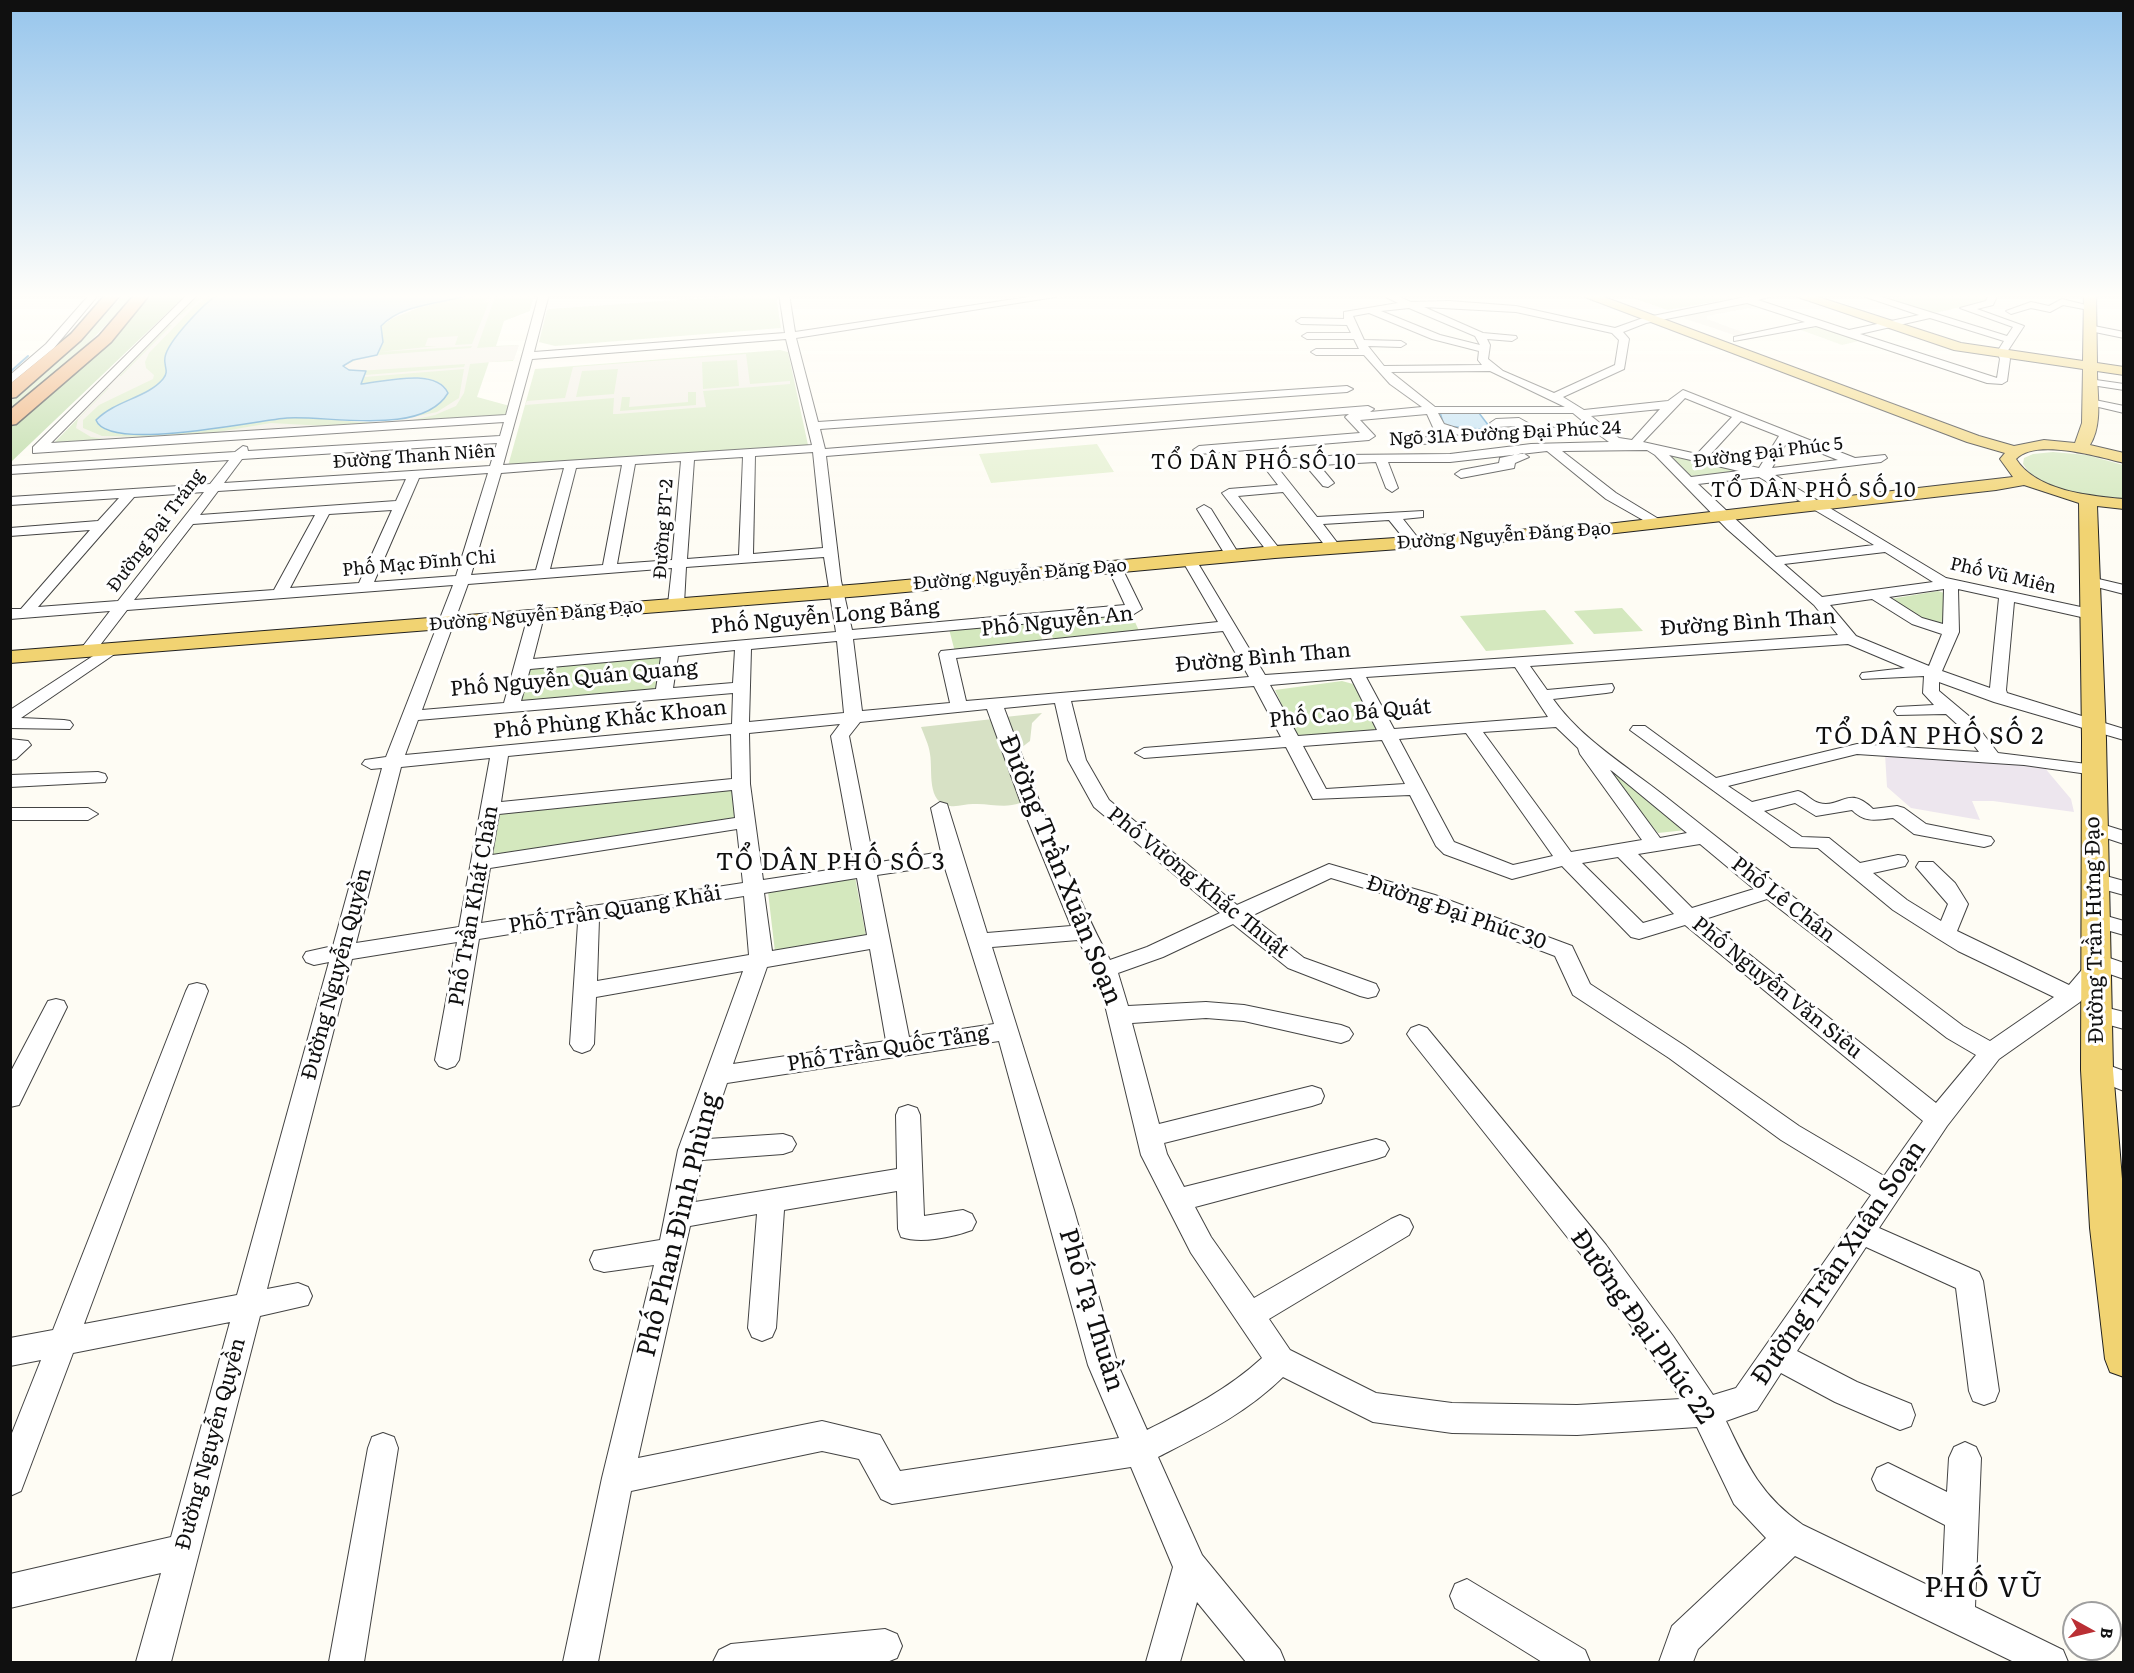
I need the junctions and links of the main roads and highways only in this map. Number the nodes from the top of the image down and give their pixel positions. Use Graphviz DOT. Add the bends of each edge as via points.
graph roads {
  1 [pos="34,372"];
  2 [pos="66,372"];
  3 [pos="1794,372"];
  4 [pos="1829,372"];
  5 [pos="2052,372"];
  6 [pos="2090,372"];
  7 [pos="2122,372"];
  8 [pos="1837,375"];
  9 [pos="1815,380"];
  10 [pos="2090,386"];
  11 [pos="10,393"];
  12 [pos="10,420"];
  13 [pos="2080,448"];
  14 [pos="2022,449"];
  15 [pos="2124,458"];
  16 [pos="2027,478"];
  17 [pos="2088,499"];
  18 [pos="2124,504"];
  19 [pos="10,657"];
  20 [pos="2116,1231"];
  21 [pos="2124,1359"];
  1 -- 11 [label="highway"];
  2 -- 12 [label="highway"];
  3 -- 9 [label="main road"];
  4 -- 8 [label="main road"];
  5 -- 10 [label="main road"];
  6 -- 10 [label="main road"];
  7 -- 10 [label="main road"];
  8 -- 9 [label="main road"];
  8 -- 14 [label="main road"];
  9 -- 14 [label="main road" via="1973,439"];
  10 -- 13 [label="main road" via="2088,435"];
  13 -- 14 [label="main road"];
  13 -- 15 [label="main road"];
  14 -- 16 [label="main road" via="2009,457 2010,463"];
  16 -- 17 [label="main road"];
  16 -- 19 [label="main road, Đường Nguyễn Đăng Đạo" via="2000,485 1657,524"];
  17 -- 18 [label="main road"];
  17 -- 20 [label="main road, Đường Trần Hưng Đạo" via="2097,1070"];
  20 -- 21 [label="main road, Đường Trần Hưng Đạo"];
}
